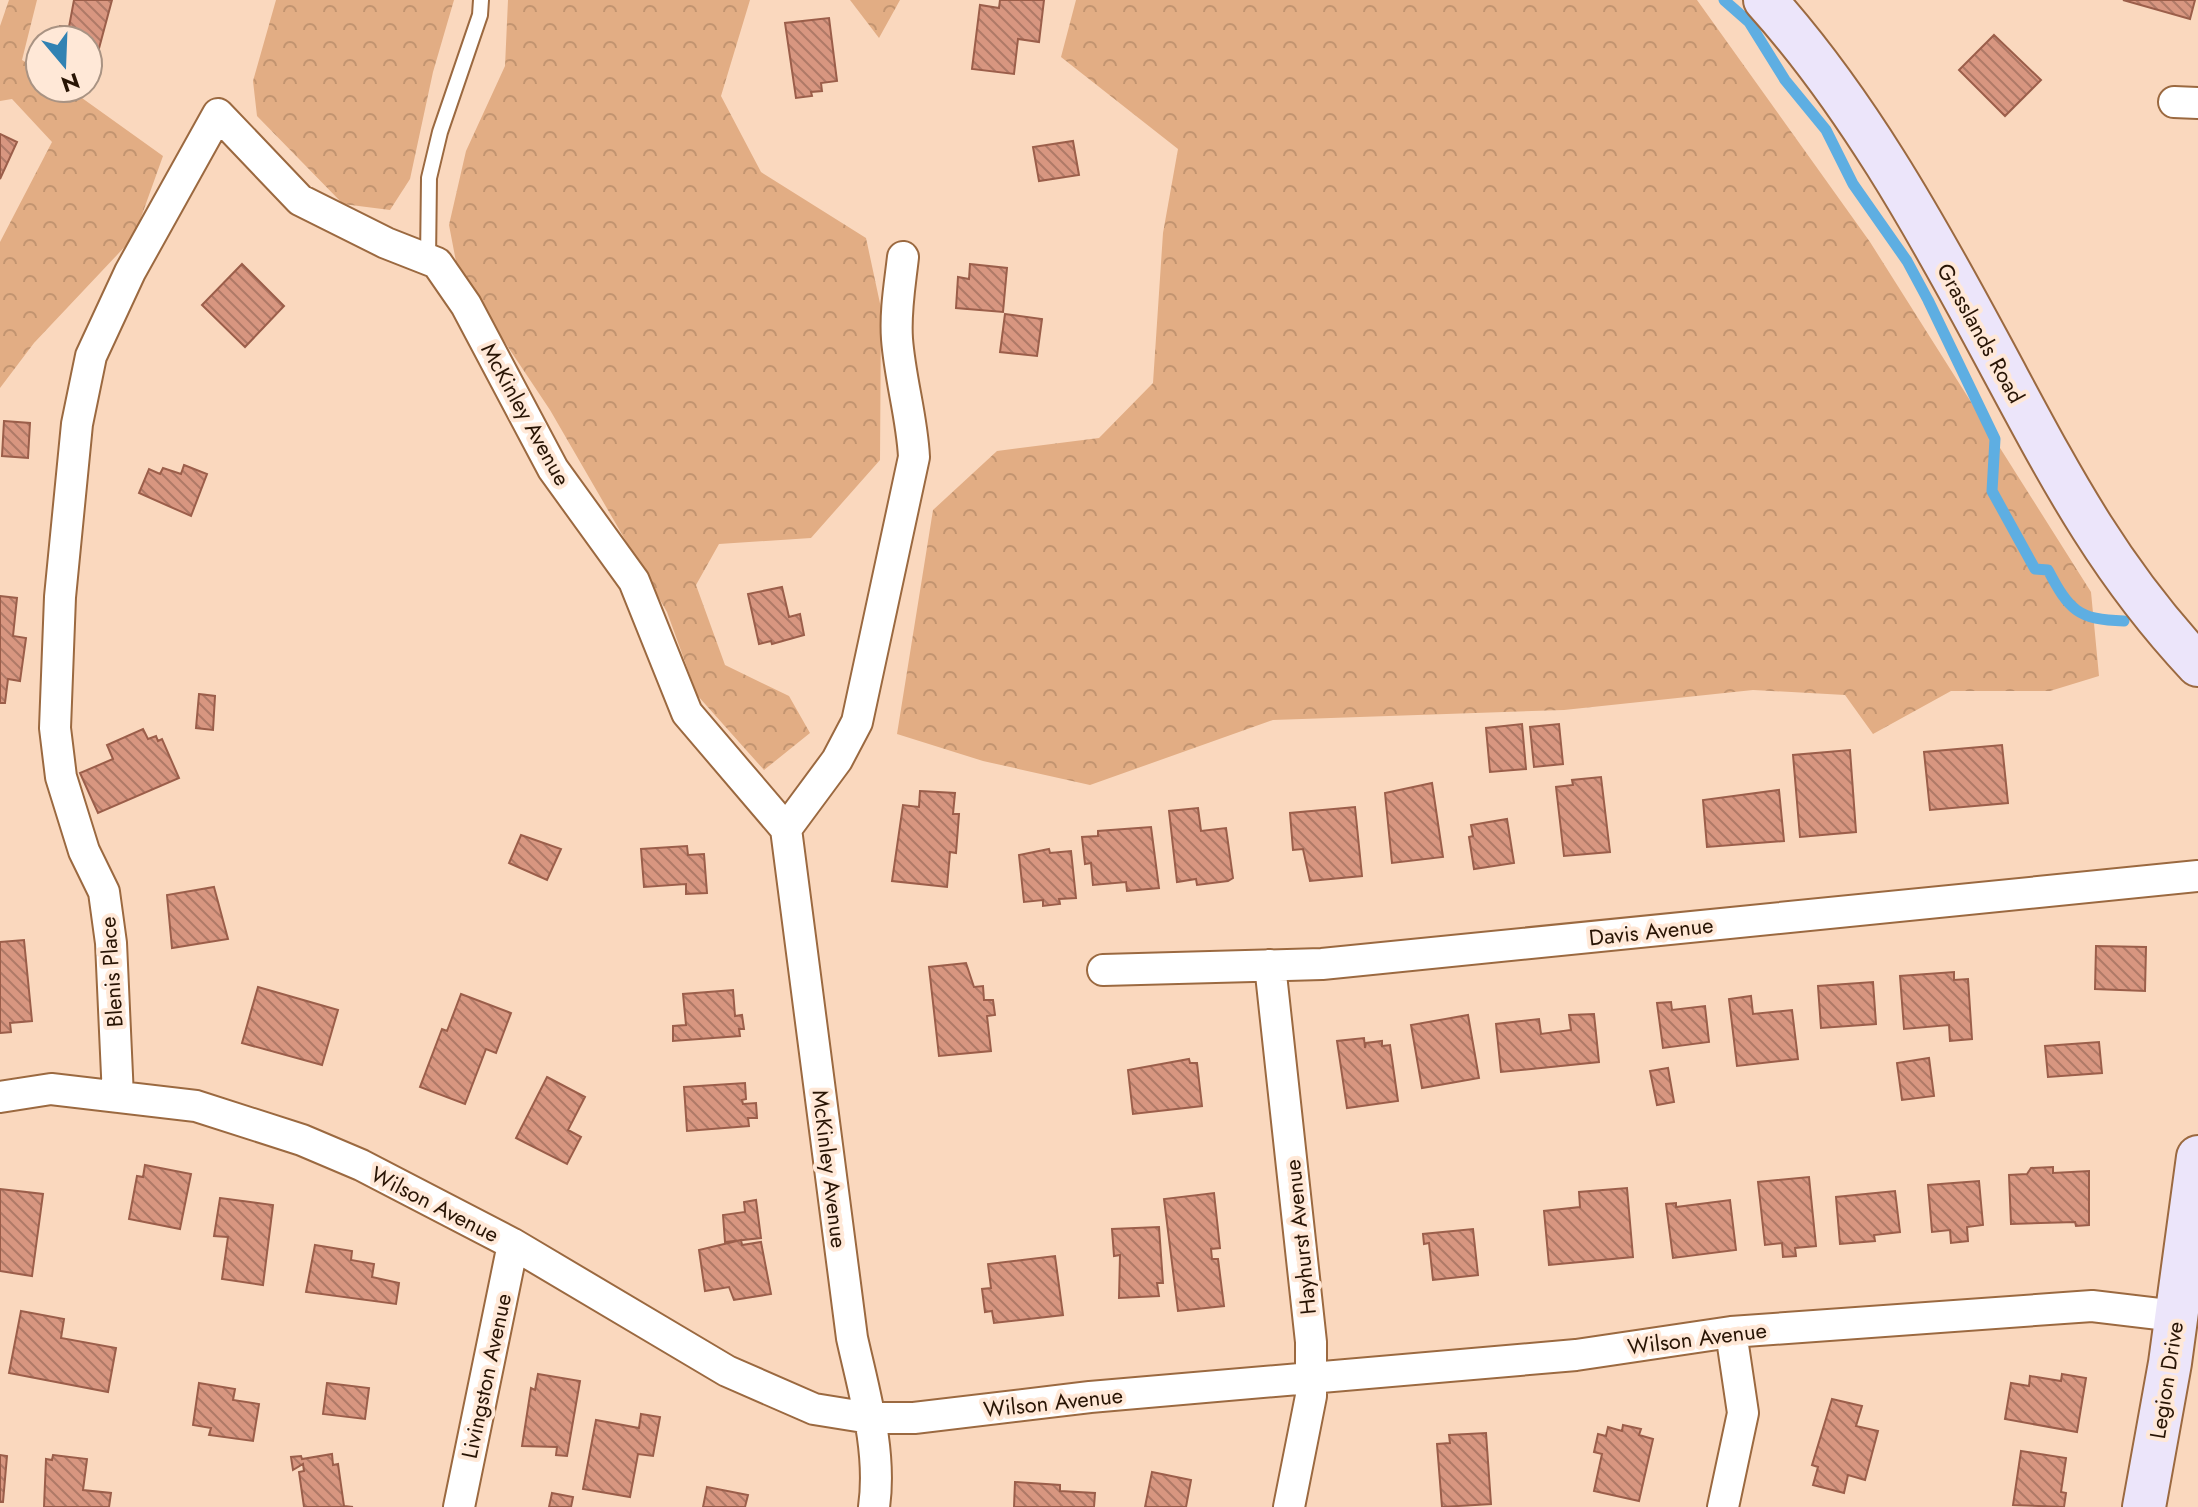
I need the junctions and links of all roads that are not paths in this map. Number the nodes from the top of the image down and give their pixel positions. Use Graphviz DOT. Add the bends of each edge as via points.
graph roads {
  1 [pos="481,0"];
  2 [pos="1765,0"];
  3 [pos="218,114"];
  4 [pos="903,257"];
  5 [pos="428,260"];
  6 [pos="2198,665"];
  7 [pos="786,829"];
  8 [pos="2198,876"];
  9 [pos="1270,965"];
  10 [pos="1103,970"];
  11 [pos="0,1097"];
  12 [pos="118,1097"];
  13 [pos="2198,1157"];
  14 [pos="513,1244"];
  15 [pos="2176,1316"];
  16 [pos="1731,1332"];
  17 [pos="1311,1377"];
  18 [pos="870,1418"];
  19 [pos="459,1507"];
  20 [pos="874,1507"];
  21 [pos="1289,1507"];
  22 [pos="1723,1507"];
  23 [pos="2144,1507"];
  1 -- 5 [label="lane" via="429,178"];
  2 -- 6 [label="main road, Grasslands Road" via="1882,160 2088,526 2131,588"];
  3 -- 5 [label="street, McKinley Avenue" via="300,200"];
  3 -- 12 [label="street, Blenis Place" via="130,272 91,356 77,424 60,597 55,728 61,777 84,851 104,892"];
  4 -- 7 [label="street" via="897,342 914,457 857,722 837,760"];
  5 -- 7 [label="street, McKinley Avenue" via="437,263 466,305 553,469 634,581 687,713"];
  7 -- 18 [label="street, McKinley Avenue" via="852,1338"];
  8 -- 9 [label="street, Davis Avenue"];
  9 -- 10 [label="street, Davis Avenue"];
  9 -- 17 [label="street, Hayhurst Avenue"];
  11 -- 12 [label="street, Wilson Avenue" via="51,1089"];
  12 -- 14 [label="street, Wilson Avenue" via="196,1106 302,1140"];
  13 -- 15 [label="main road, Legion Drive"];
  14 -- 18 [label="street, Wilson Avenue" via="727,1371 814,1409"];
  14 -- 19 [label="street, Livingston Avenue"];
  15 -- 16 [label="street, Wilson Avenue" via="2092,1306"];
  15 -- 23 [label="main road, Legion Drive"];
  16 -- 17 [label="street, Wilson Avenue" via="1576,1355"];
  16 -- 22 [label="street" via="1743,1413"];
  17 -- 18 [label="street, Wilson Avenue" via="914,1418"];
  17 -- 21 [label="street, Hayhurst Avenue"];
  18 -- 20 [label="street, McKinley Avenue"];
}
